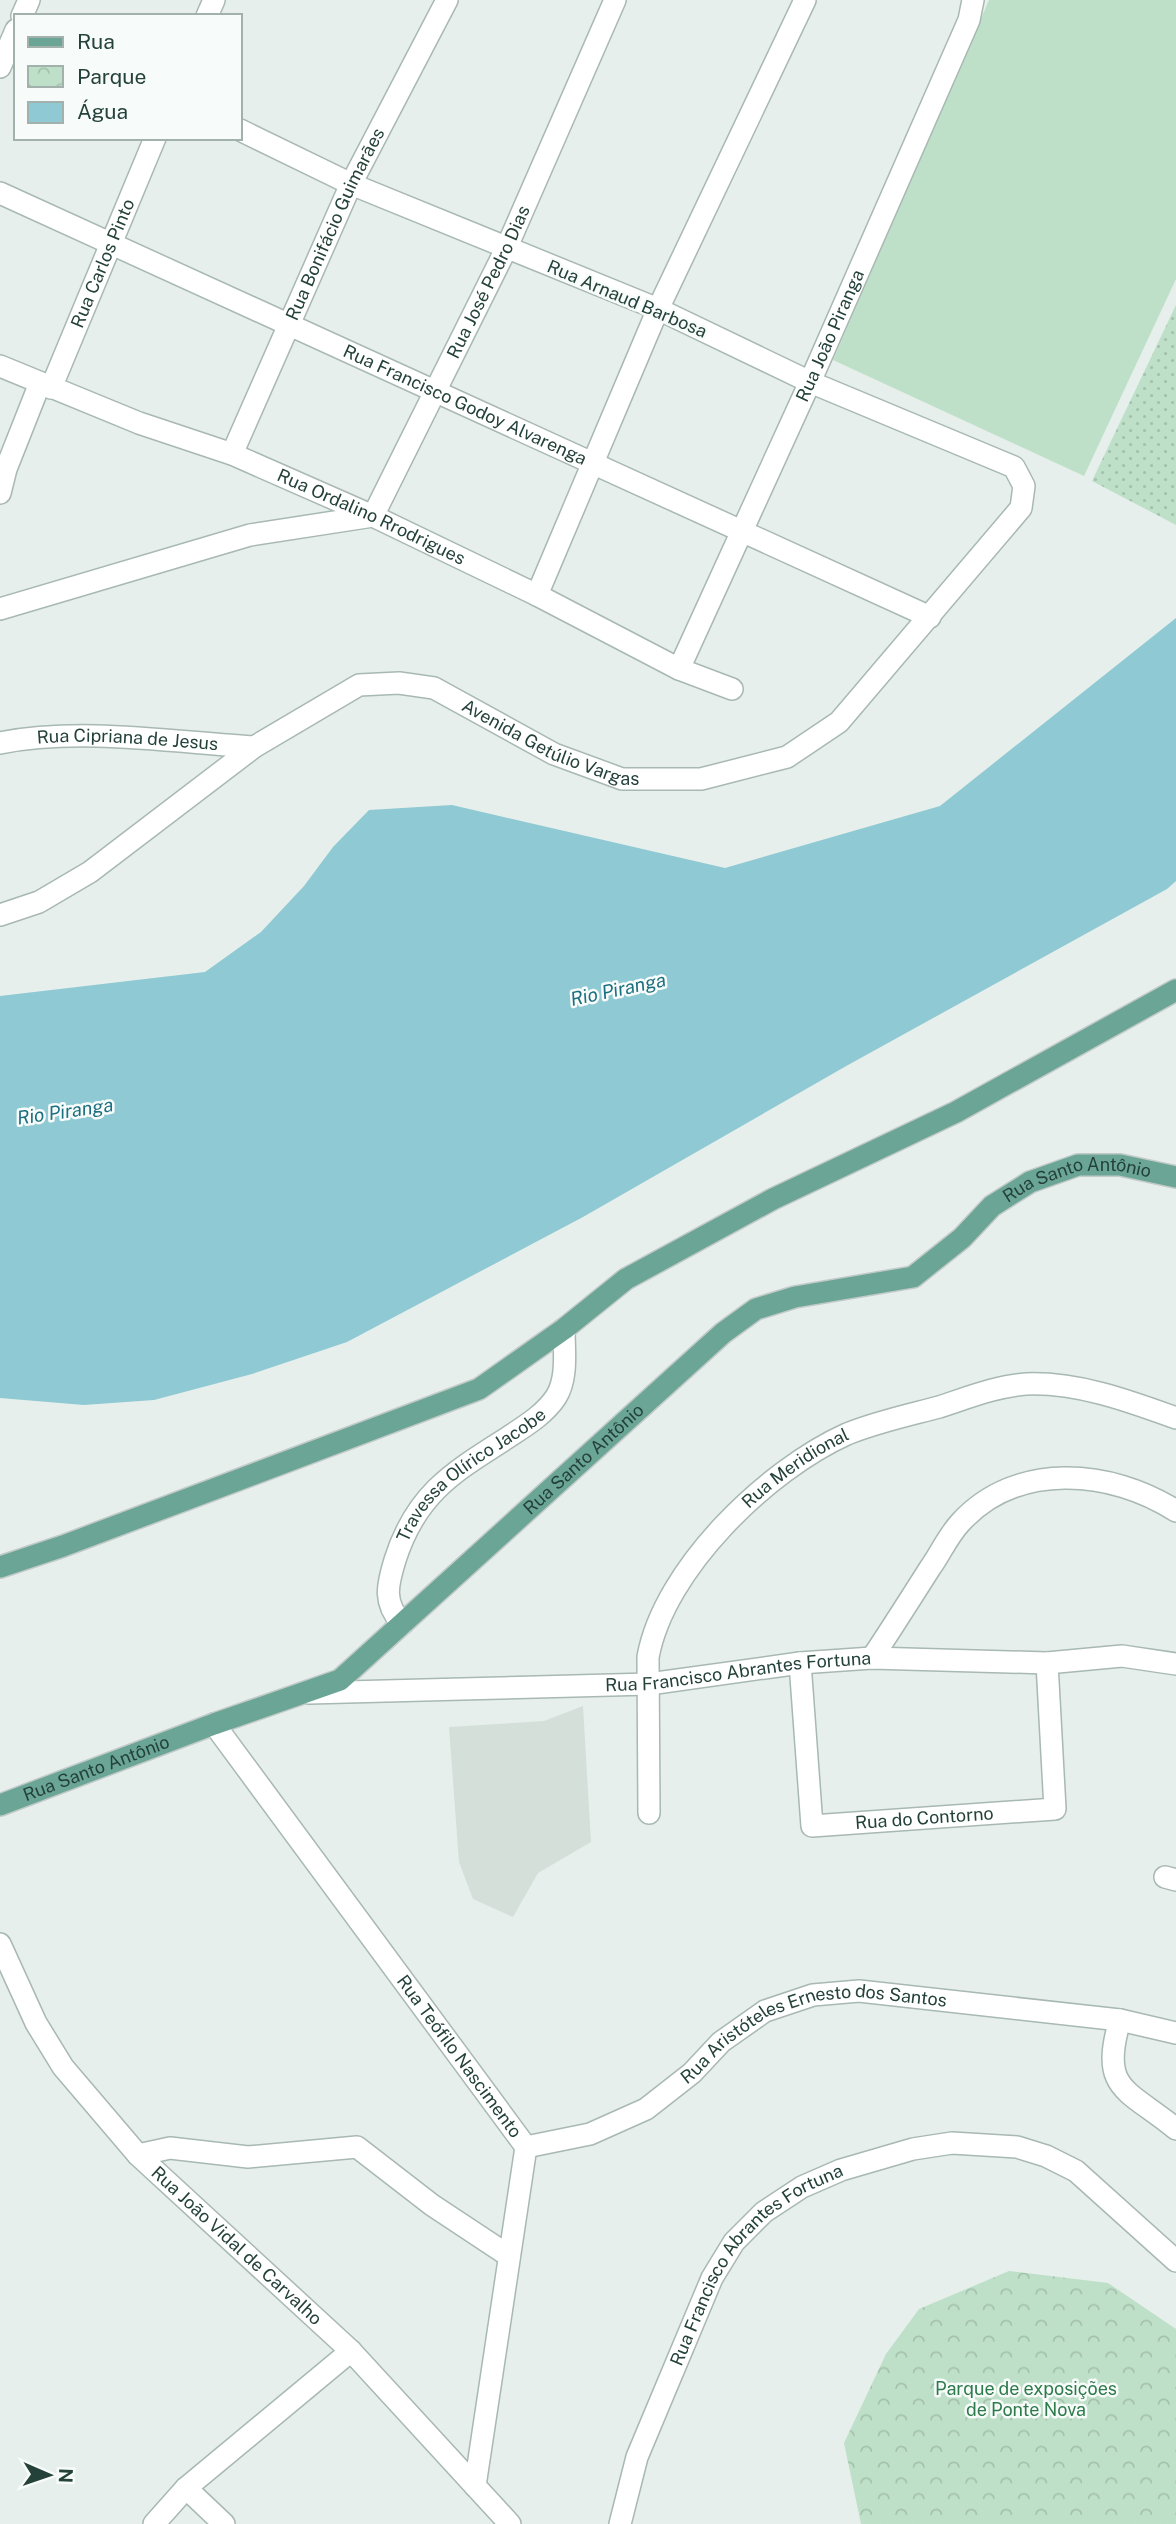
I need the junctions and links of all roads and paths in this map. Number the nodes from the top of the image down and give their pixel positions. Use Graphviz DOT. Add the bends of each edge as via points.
graph roads {
  1 [pos="447,0"];
  2 [pos="615,0"];
  3 [pos="805,0"];
  4 [pos="973,0"];
  5 [pos="14,36"];
  6 [pos="0,67"];
  7 [pos="242,131"];
  8 [pos="154,140"];
  9 [pos="351,184"];
  10 [pos="0,193"];
  11 [pos="109,246"];
  12 [pos="506,249"];
  13 [pos="658,309"];
  14 [pos="289,326"];
  15 [pos="0,366"];
  16 [pos="810,382"];
  17 [pos="45,385"];
  18 [pos="433,391"];
  19 [pos="232,454"];
  20 [pos="593,463"];
  21 [pos="1014,467"];
  22 [pos="3,469"];
  23 [pos="0,493"];
  24 [pos="373,516"];
  25 [pos="740,531"];
  26 [pos="537,595"];
  27 [pos="0,609"];
  28 [pos="930,617"];
  29 [pos="679,669"];
  30 [pos="732,689"];
  31 [pos="0,743"];
  32 [pos="254,747"];
  33 [pos="0,915"];
  34 [pos="1176,990"];
  35 [pos="1176,1177"];
  36 [pos="564,1329"];
  37 [pos="1176,1418"];
  38 [pos="1176,1510"];
  39 [pos="0,1567"];
  40 [pos="402,1624"];
  41 [pos="872,1658"];
  42 [pos="1047,1662"];
  43 [pos="800,1663"];
  44 [pos="1176,1664"];
  45 [pos="649,1684"];
  46 [pos="300,1694"];
  47 [pos="214,1724"];
  48 [pos="0,1805"];
  49 [pos="649,1813"];
  50 [pos="0,1944"];
  51 [pos="1120,2020"];
  52 [pos="1176,2033"];
  53 [pos="1176,2129"];
  54 [pos="526,2147"];
  55 [pos="138,2155"];
  56 [pos="509,2256"];
  57 [pos="1176,2261"];
  58 [pos="351,2351"];
  59 [pos="475,2486"];
  60 [pos="186,2488"];
  61 [pos="154,2524"];
  62 [pos="224,2524"];
  63 [pos="510,2524"];
  64 [pos="620,2524"];
  1 -- 9 [label="street, Rua Bonifácio Guimarães"];
  2 -- 12 [label="street, Rua José Pedro Dias"];
  3 -- 13 [label="street"];
  4 -- 16 [label="street, Rua João Piranga" via="970,20"];
  5 -- 6 [label="street"];
  7 -- 9 [label="street, Rua Arnaud Barbosa"];
  8 -- 11 [label="street, Rua Carlos Pinto"];
  9 -- 12 [label="street, Rua Arnaud Barbosa"];
  9 -- 14 [label="street, Rua Bonifácio Guimarães"];
  10 -- 11 [label="street, Rua Francisco Godoy Alvarenga"];
  11 -- 14 [label="street, Rua Francisco Godoy Alvarenga"];
  11 -- 17 [label="street, Rua Carlos Pinto"];
  12 -- 13 [label="street, Rua Arnaud Barbosa"];
  12 -- 18 [label="street, Rua José Pedro Dias"];
  13 -- 16 [label="street, Rua Arnaud Barbosa"];
  13 -- 20 [label="street"];
  14 -- 18 [label="street, Rua Francisco Godoy Alvarenga"];
  14 -- 19 [label="street, Rua Bonifácio Guimarães"];
  15 -- 17 [label="street, Rua Ordalino Rrodrigues"];
  16 -- 21 [label="street, Rua Arnaud Barbosa"];
  16 -- 25 [label="street, Rua João Piranga"];
  17 -- 19 [label="street, Rua Ordalino Rrodrigues"];
  17 -- 22 [label="street, Rua Carlos Pinto"];
  18 -- 20 [label="street, Rua Francisco Godoy Alvarenga"];
  18 -- 24 [label="street, Rua José Pedro Dias"];
  19 -- 24 [label="street, Rua Ordalino Rrodrigues"];
  20 -- 25 [label="street, Rua Francisco Godoy Alvarenga"];
  20 -- 26 [label="street"];
  21 -- 28 [label="street, Avenida Getúlio Vargas" via="1024,486 1021,508"];
  22 -- 23 [label="street, Rua Carlos Pinto"];
  24 -- 26 [label="street, Rua Ordalino Rrodrigues"];
  24 -- 27 [label="street" via="250,535"];
  25 -- 28 [label="street, Rua Francisco Godoy Alvarenga"];
  25 -- 29 [label="street, Rua João Piranga"];
  26 -- 29 [label="street, Rua Ordalino Rrodrigues"];
  28 -- 32 [label="street, Avenida Getúlio Vargas" via="839,722 787,757 701,779 622,779 554,754 434,688 399,683 359,685"];
  29 -- 30 [label="street, Rua Ordalino Rrodrigues"];
  31 -- 32 [label="street, Rua Cipriana de Jesus" via="27,738 107,738"];
  32 -- 33 [label="street, Avenida Getúlio Vargas" via="90,872 39,902"];
  34 -- 36 [label="main road" via="957,1112 774,1199 626,1279"];
  35 -- 40 [label="main road, Rua Santo Antônio" via="1121,1165 1078,1165 1030,1182 992,1206 962,1238 913,1277 795,1297 756,1309 723,1333"];
  36 -- 39 [label="main road" via="479,1389"];
  36 -- 40 [label="street, Travessa Olírico Jacobe" via="562,1379 554,1399 534,1420 448,1476 412,1519 387,1591 391,1612"];
  37 -- 45 [label="street, Rua Meridional" via="1091,1391 1027,1384 982,1393 841,1438 799,1462 749,1502 692,1562 652,1634"];
  38 -- 41 [label="street" via="1147,1493 1094,1478 1039,1481 996,1494 958,1525"];
  40 -- 46 [label="main road, Rua Santo Antônio" via="340,1680"];
  41 -- 42 [label="street, Rua Francisco Abrantes Fortuna"];
  41 -- 43 [label="street, Rua Francisco Abrantes Fortuna"];
  42 -- 43 [label="street, Rua do Contorno" via="1055,1809 813,1826"];
  42 -- 44 [label="street, Rua Francisco Abrantes Fortuna" via="1122,1656"];
  43 -- 45 [label="street, Rua Francisco Abrantes Fortuna"];
  45 -- 46 [label="street, Rua Francisco Abrantes Fortuna"];
  45 -- 49 [label="street, Rua Meridional"];
  46 -- 47 [label="main road, Rua Santo Antônio"];
  47 -- 48 [label="main road, Rua Santo Antônio"];
  47 -- 54 [label="street, Rua Teófilo Nascimento"];
  50 -- 55 [label="street, Rua João Vidal de Carvalho" via="36,2023 63,2067"];
  51 -- 52 [label="street, Rua Aristóteles Ernesto dos Santos"];
  51 -- 53 [label="street" via="1111,2050 1118,2083"];
  51 -- 54 [label="street, Rua Aristóteles Ernesto dos Santos" via="859,1991 813,1994 765,2011 721,2042 692,2073 646,2109 590,2134"];
  54 -- 56 [label="street, Rua Teófilo Nascimento"];
  55 -- 56 [label="street" via="170,2148 248,2157 357,2147"];
  55 -- 58 [label="street, Rua João Vidal de Carvalho"];
  56 -- 59 [label="street, Rua Teófilo Nascimento"];
  57 -- 64 [label="street, Rua Francisco Abrantes Fortuna" via="1076,2171 1017,2147 952,2143 913,2149 802,2187 764,2213 734,2242 712,2278 637,2457"];
  58 -- 59 [label="street, Rua João Vidal de Carvalho"];
  58 -- 60 [label="street"];
  59 -- 63 [label="street, Rua João Vidal de Carvalho"];
  60 -- 61 [label="street"];
  60 -- 62 [label="street"];
}
